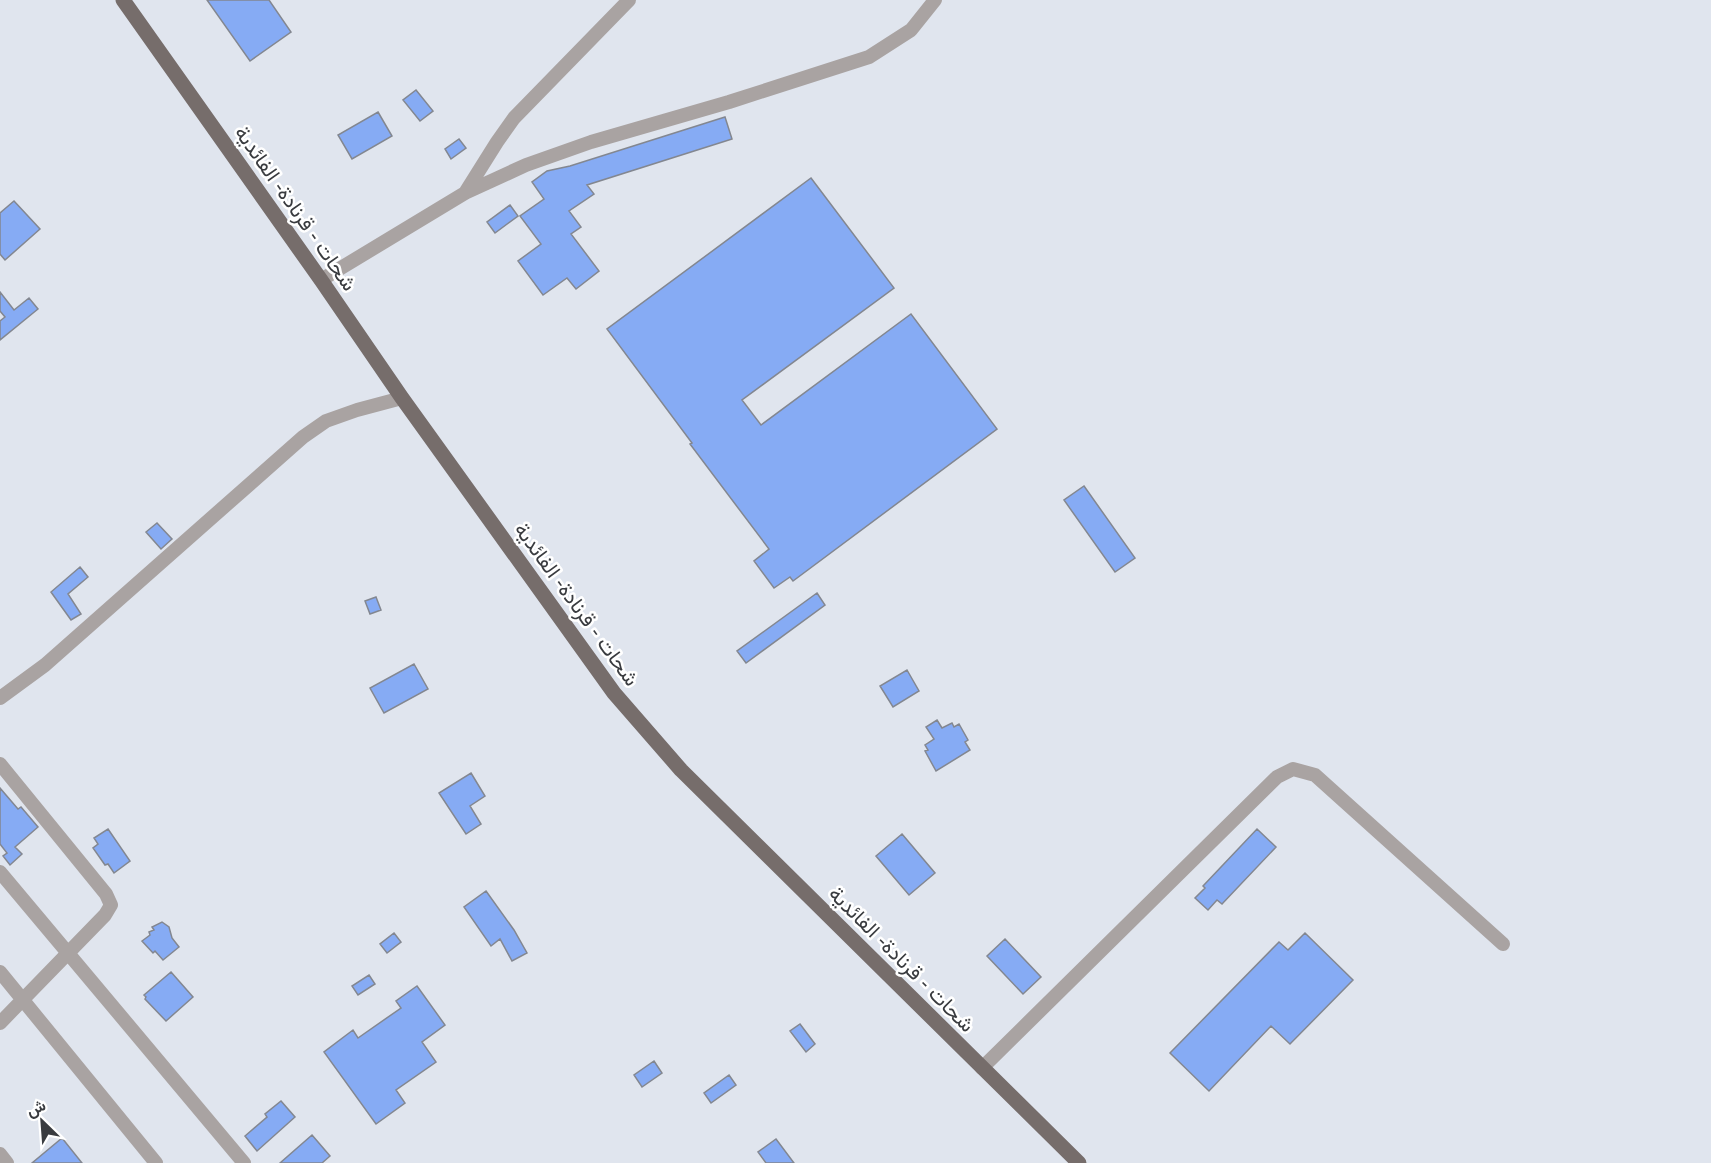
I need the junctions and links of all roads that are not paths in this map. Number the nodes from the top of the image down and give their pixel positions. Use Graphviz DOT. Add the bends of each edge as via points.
graph roads {
  1 [pos="123,0"];
  2 [pos="629,0"];
  3 [pos="934,0"];
  4 [pos="465,193"];
  5 [pos="321,280"];
  6 [pos="402,398"];
  7 [pos="0,698"];
  8 [pos="0,764"];
  9 [pos="0,872"];
  10 [pos="1503,944"];
  11 [pos="69,953"];
  12 [pos="0,972"];
  13 [pos="23,1000"];
  14 [pos="0,1023"];
  15 [pos="982,1068"];
  16 [pos="0,1154"];
  17 [pos="8,1163"];
  18 [pos="156,1163"];
  19 [pos="244,1163"];
  20 [pos="1079,1163"];
  1 -- 5 [label="main road, شحات - قرنادة- الفائدية"];
  2 -- 4 [label="street" via="514,118"];
  3 -- 4 [label="street" via="911,30 869,57 591,142 526,165"];
  4 -- 5 [label="street"];
  5 -- 6 [label="main road, شحات - قرنادة- الفائدية"];
  6 -- 7 [label="street" via="326,421 303,436 45,664"];
  6 -- 15 [label="main road, شحات - قرنادة- الفائدية" via="608,684 681,770"];
  8 -- 11 [label="street" via="111,905"];
  9 -- 11 [label="street"];
  10 -- 15 [label="street" via="1315,775 1293,769 1277,777"];
  11 -- 13 [label="street"];
  11 -- 19 [label="street"];
  12 -- 13 [label="street"];
  13 -- 14 [label="street"];
  13 -- 18 [label="street"];
  15 -- 20 [label="main road, شحات - قرنادة- الفائدية"];
  16 -- 17 [label="street"];
}
